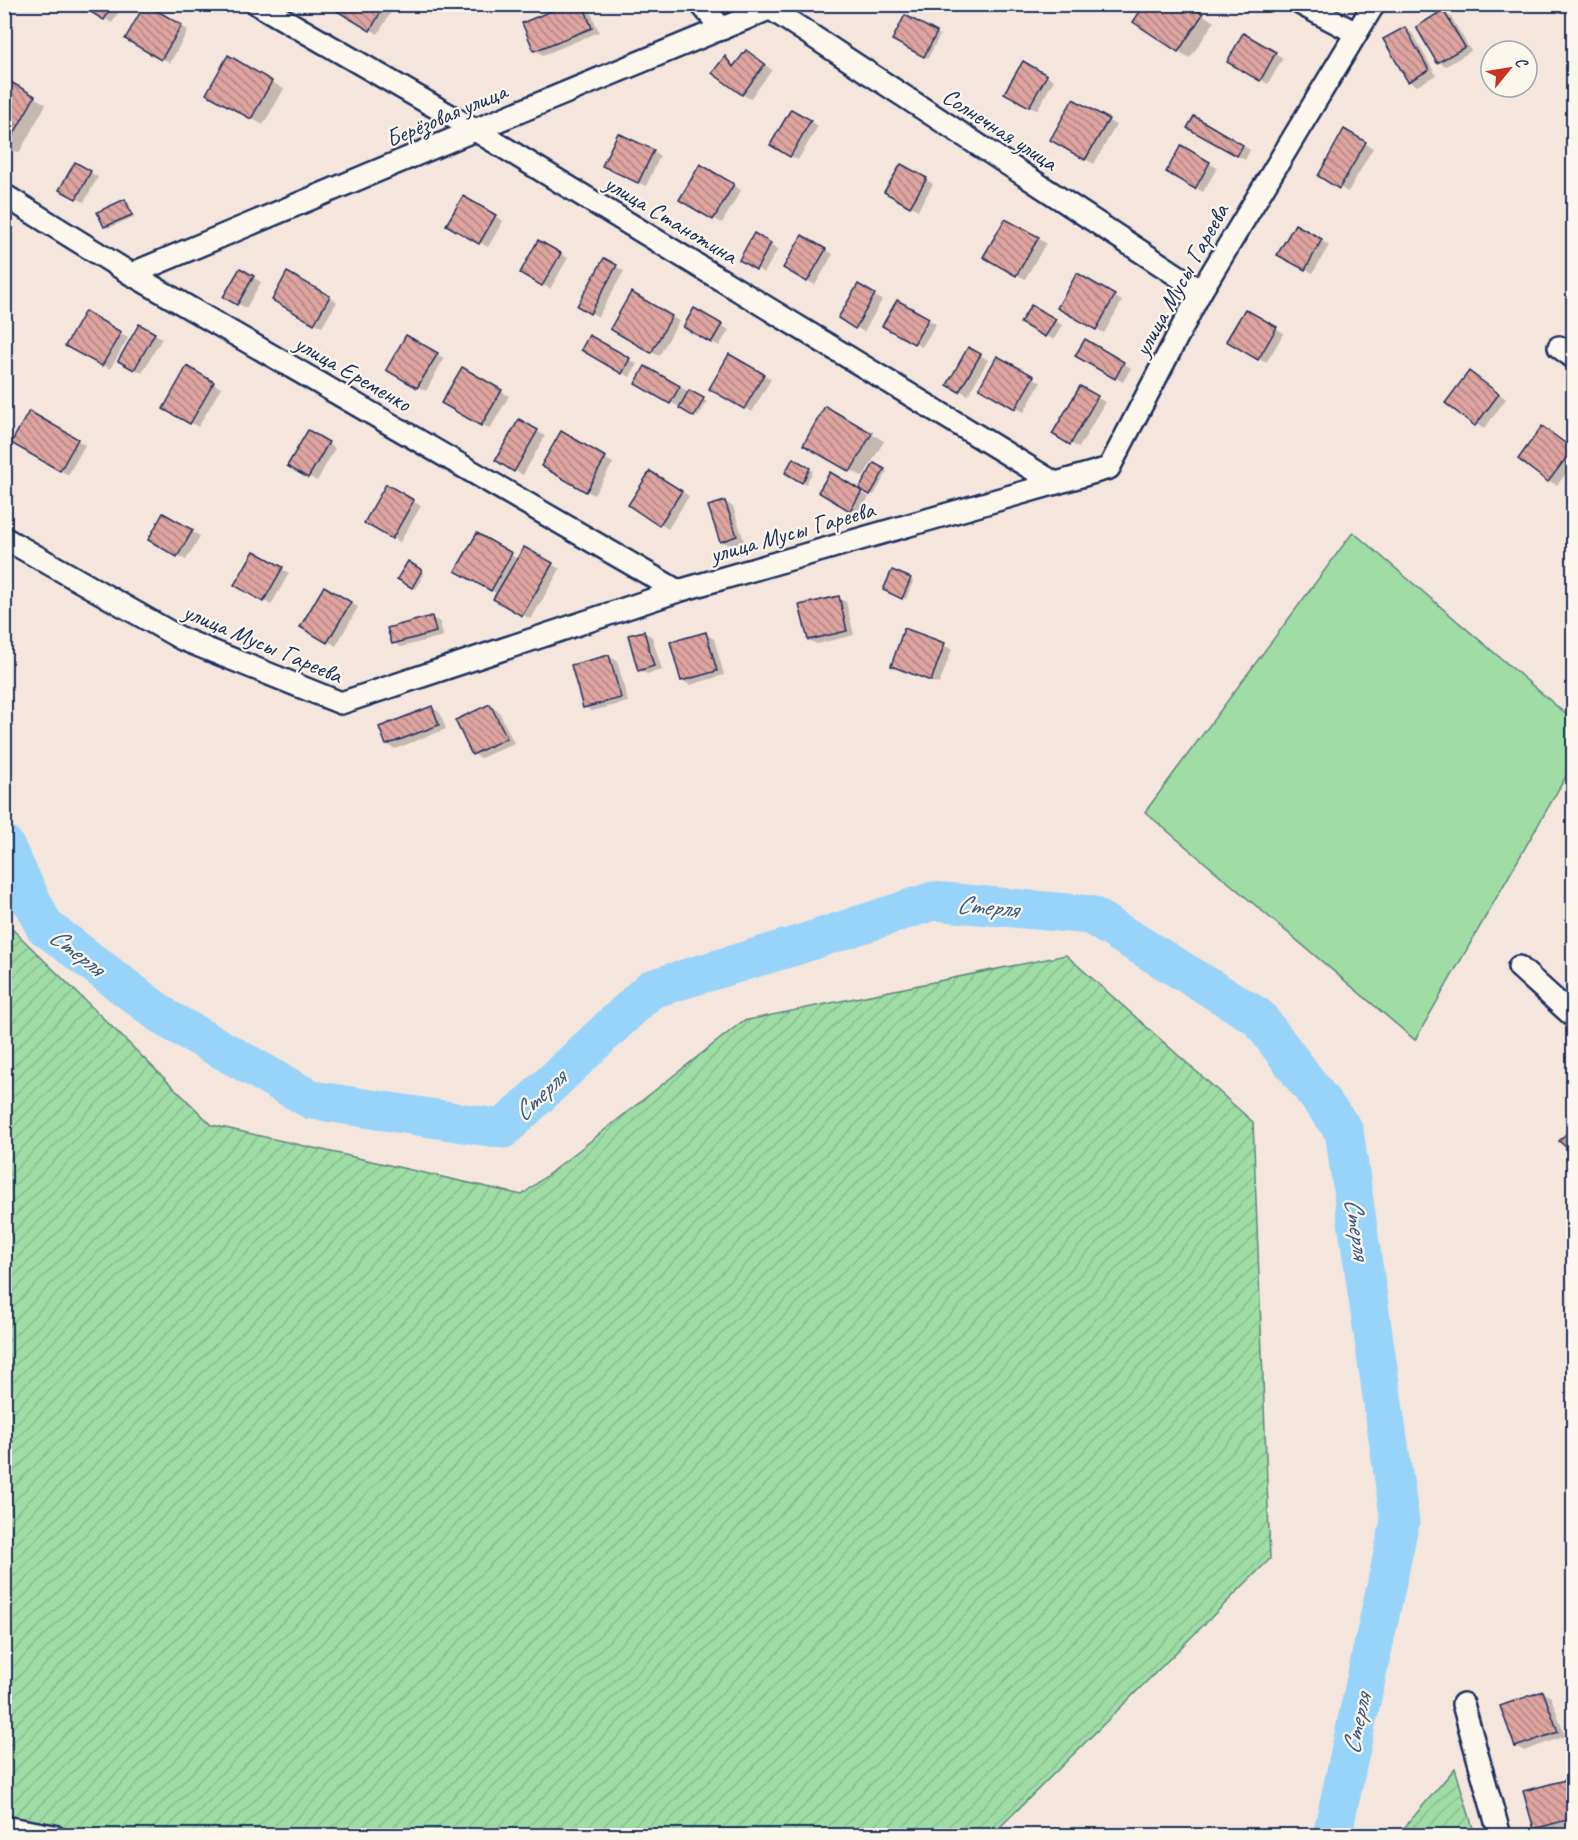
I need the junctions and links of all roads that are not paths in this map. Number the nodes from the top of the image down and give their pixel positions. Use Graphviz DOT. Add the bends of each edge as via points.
graph roads {
  1 [pos="257,4"];
  2 [pos="701,4"];
  3 [pos="1300,4"];
  4 [pos="1374,4"];
  5 [pos="776,7"];
  6 [pos="722,29"];
  7 [pos="1356,33"];
  8 [pos="475,130"];
  9 [pos="4,195"];
  10 [pos="131,274"];
  11 [pos="1201,291"];
  12 [pos="1055,483"];
  13 [pos="4,538"];
  14 [pos="678,591"];
  15 [pos="1519,967"];
  16 [pos="1574,1017"];
  17 [pos="1463,1704"];
  18 [pos="4,1827"];
  19 [pos="54,1836"];
  20 [pos="1500,1836"];
  1 -- 8 [label="street, улица Станотина"];
  2 -- 6 [label="street"];
  3 -- 7 [label="street"];
  4 -- 7 [label="street, улица Мусы Гареева"];
  5 -- 6 [label="street, Берёзовая улица"];
  5 -- 11 [label="street, Солнечная улица"];
  6 -- 8 [label="street, Берёзовая улица"];
  7 -- 11 [label="street, улица Мусы Гареева"];
  8 -- 10 [label="street, Берёзовая улица"];
  8 -- 12 [label="street, улица Станотина"];
  9 -- 10 [label="street, улица Еременко"];
  10 -- 14 [label="street, улица Еременко"];
  11 -- 12 [label="street, улица Мусы Гареева" via="1109,468"];
  12 -- 14 [label="street, улица Мусы Гареева"];
  13 -- 14 [label="street, улица Мусы Гареева" via="182,639 341,703"];
  15 -- 16 [label="street"];
  17 -- 20 [label="street"];
  18 -- 19 [label="street"];
}
